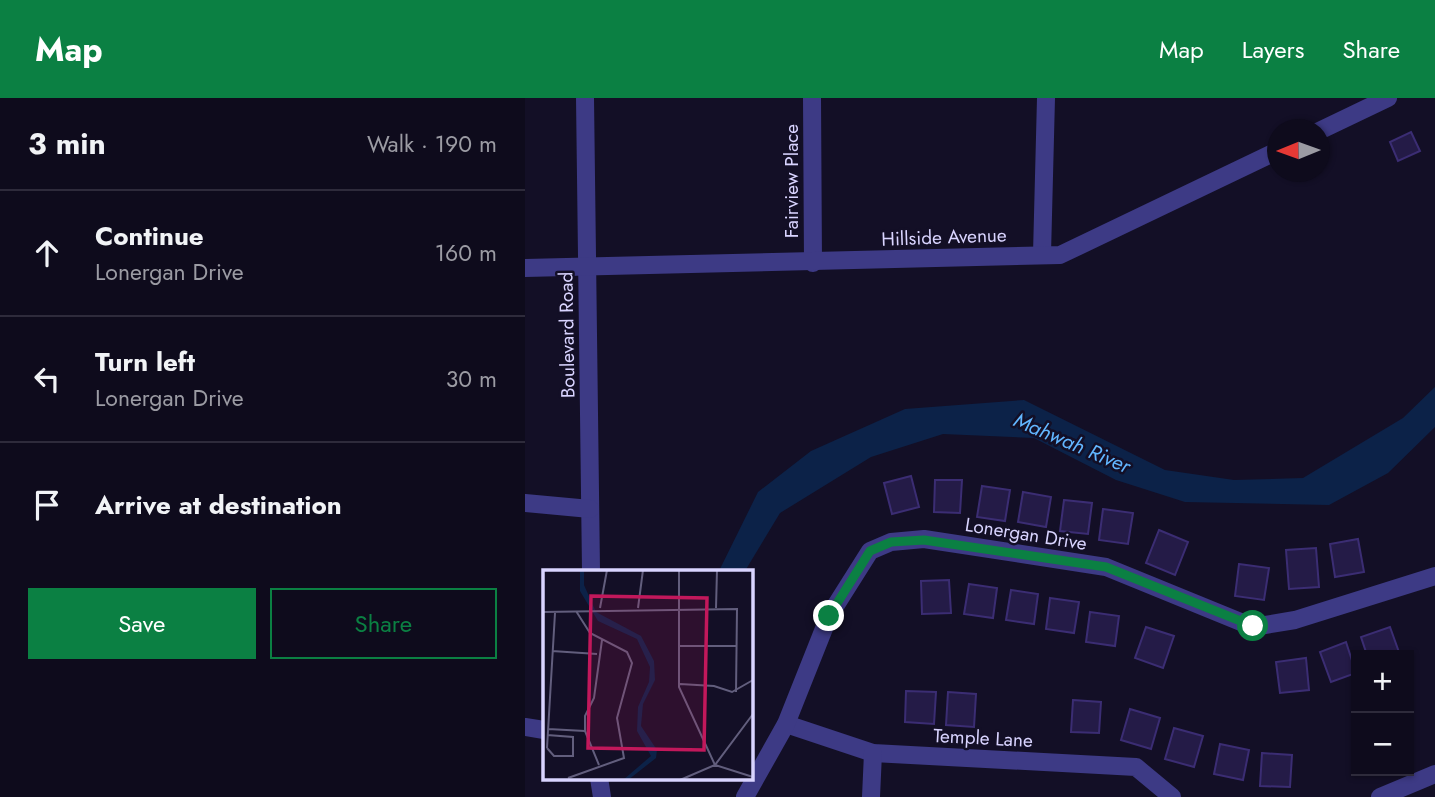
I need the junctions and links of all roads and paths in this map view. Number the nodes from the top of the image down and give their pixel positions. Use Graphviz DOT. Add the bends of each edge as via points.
graph roads {
  1 [pos="585,98"];
  2 [pos="812,98"];
  3 [pos="1046,98"];
  4 [pos="1388,98"];
  5 [pos="1330,126"];
  6 [pos="1267,156"];
  7 [pos="1042,254"];
  8 [pos="813,264"];
  9 [pos="587,267"];
  10 [pos="525,268"];
  11 [pos="525,503"];
  12 [pos="590,509"];
  13 [pos="591,570"];
  14 [pos="1435,576"];
  15 [pos="786,724"];
  16 [pos="525,727"];
  17 [pos="543,730"];
  18 [pos="873,753"];
  19 [pos="1435,774"];
  20 [pos="745,797"];
  21 [pos="871,797"];
  22 [pos="1172,797"];
  23 [pos="1380,797"];
  1 -- 9 [label="street, Boulevard Road"];
  2 -- 8 [label="street, Fairview Place"];
  3 -- 7 [label="street"];
  4 -- 5 [label="street"];
  6 -- 7 [label="street, Hillside Avenue" via="1060,255"];
  7 -- 8 [label="street, Hillside Avenue"];
  8 -- 9 [label="street, Hillside Avenue"];
  9 -- 10 [label="street, Hillside Avenue"];
  9 -- 12 [label="street, Boulevard Road"];
  11 -- 12 [label="street"];
  12 -- 13 [label="street, Boulevard Road"];
  14 -- 15 [label="street, Lonergan Drive" via="1295,620 1253,626 1106,567 924,540 891,542 870,551 829,616"];
  15 -- 18 [label="street, Temple Lane"];
  15 -- 20 [label="street, Lonergan Drive"];
  16 -- 17 [label="street"];
  18 -- 21 [label="street"];
  18 -- 22 [label="street, Temple Lane" via="1136,767"];
  19 -- 23 [label="street"];
}
